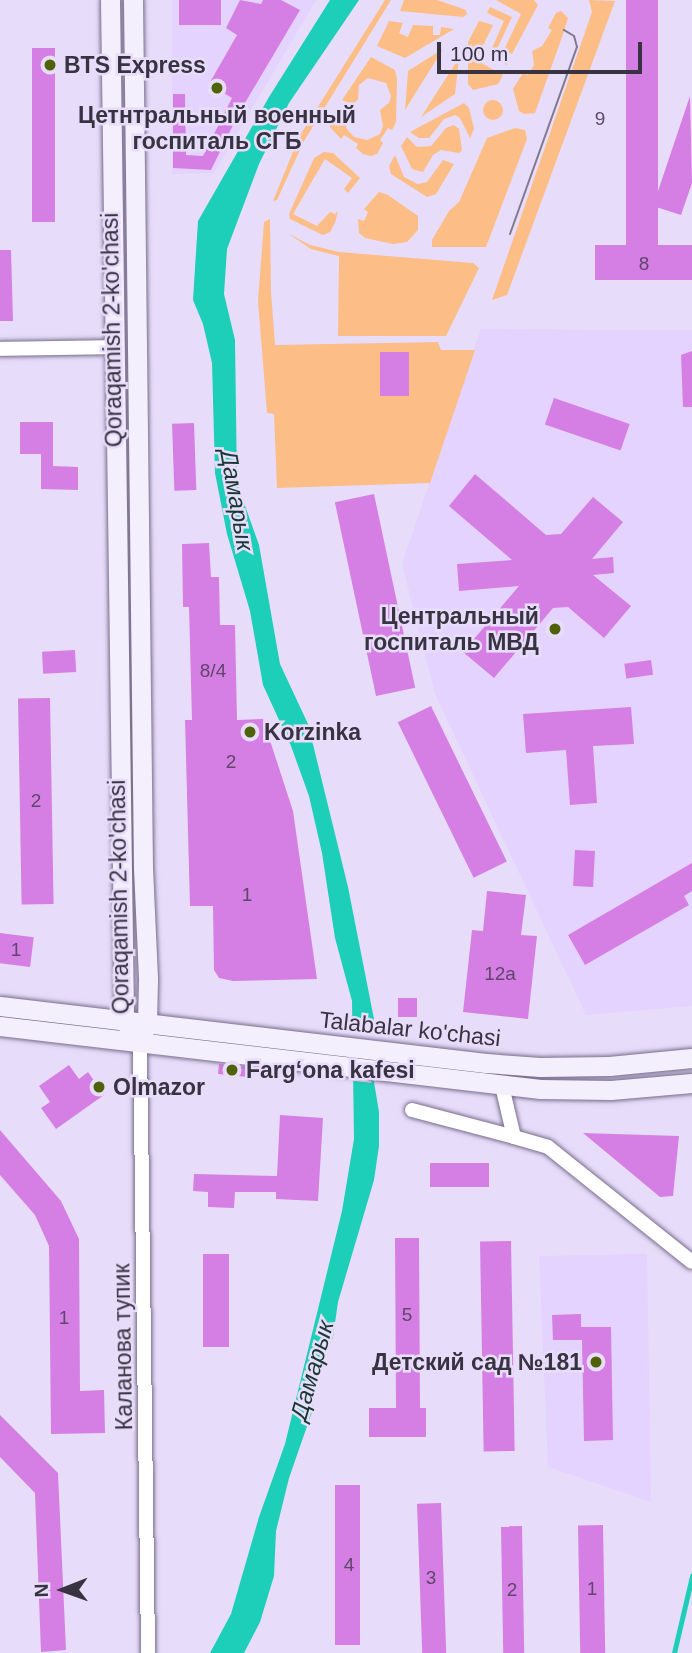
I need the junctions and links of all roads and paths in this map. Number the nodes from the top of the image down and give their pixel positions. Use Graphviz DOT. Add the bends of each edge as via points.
graph roads {
  1 [pos="110,0"];
  2 [pos="133,0"];
  3 [pos="114,278"];
  4 [pos="136,278"];
  5 [pos="114,347"];
  6 [pos="0,349"];
  7 [pos="0,1006"];
  8 [pos="124,1021"];
  9 [pos="0,1026"];
  10 [pos="143,1032"];
  11 [pos="692,1058"];
  12 [pos="418,1064"];
  13 [pos="692,1083"];
  14 [pos="502,1086"];
  15 [pos="412,1110"];
  16 [pos="514,1137"];
  17 [pos="692,1262"];
  18 [pos="148,1653"];
  1 -- 3 [label="main road, Qoraqamish 2-ko'chasi"];
  2 -- 4 [label="main road, Qoraqamish 2-ko'chasi"];
  3 -- 4 [label="main road"];
  3 -- 5 [label="main road, Qoraqamish 2-ko'chasi"];
  4 -- 10 [label="main road, Qoraqamish 2-ko'chasi"];
  5 -- 6 [label="street"];
  5 -- 8 [label="main road, Qoraqamish 2-ko'chasi"];
  7 -- 8 [label="main road, Talabalar ko'chasi"];
  8 -- 10 [label="main road, Talabalar ko'chasi"];
  9 -- 10 [label="main road"];
  10 -- 12 [label="main road, Talabalar ko'chasi"];
  10 -- 18 [label="street, Каланова тупик"];
  11 -- 12 [label="main road, Talabalar ko'chasi" via="609,1066"];
  12 -- 14 [label="main road, Talabalar ko'chasi"];
  13 -- 14 [label="main road, Talabalar ko'chasi" via="611,1090"];
  14 -- 16 [label="street"];
  15 -- 16 [label="street"];
  16 -- 17 [label="street" via="548,1147"];
}
